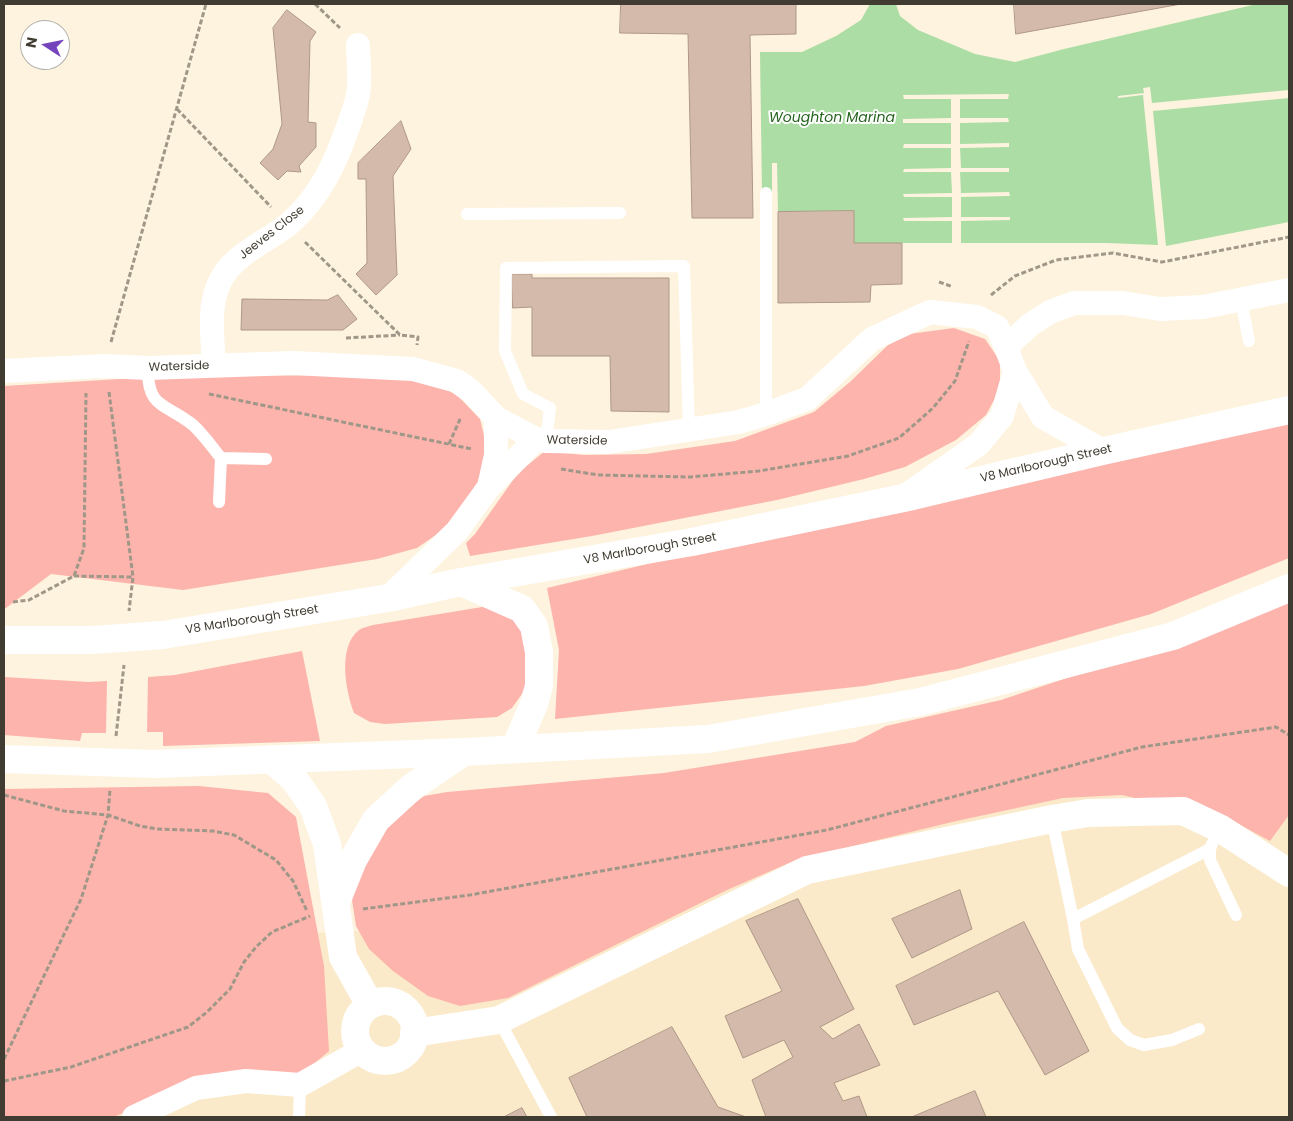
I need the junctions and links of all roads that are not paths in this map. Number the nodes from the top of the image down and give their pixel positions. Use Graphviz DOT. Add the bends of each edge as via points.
graph roads {
  1 [pos="358,46"];
  2 [pos="766,193"];
  3 [pos="620,213"];
  4 [pos="467,214"];
  5 [pos="1289,290"];
  6 [pos="1241,300"];
  7 [pos="1249,341"];
  8 [pos="1006,347"];
  9 [pos="214,366"];
  10 [pos="148,368"];
  11 [pos="4,371"];
  12 [pos="1015,371"];
  13 [pos="1289,410"];
  14 [pos="766,414"];
  15 [pos="496,418"];
  16 [pos="689,430"];
  17 [pos="541,440"];
  18 [pos="1103,450"];
  19 [pos="221,458"];
  20 [pos="266,459"];
  21 [pos="488,487"];
  22 [pos="904,498"];
  23 [pos="218,502"];
  24 [pos="461,582"];
  25 [pos="1289,588"];
  26 [pos="388,598"];
  27 [pos="4,640"];
  28 [pos="515,748"];
  29 [pos="464,752"];
  30 [pos="4,759"];
  31 [pos="271,759"];
  32 [pos="1052,819"];
  33 [pos="1215,839"];
  34 [pos="1289,873"];
  35 [pos="336,908"];
  36 [pos="1236,915"];
  37 [pos="1073,919"];
  38 [pos="370,1005"];
  39 [pos="499,1020"];
  40 [pos="1199,1028"];
  41 [pos="414,1033"];
  42 [pos="362,1050"];
  43 [pos="300,1085"];
  44 [pos="134,1117"];
  45 [pos="299,1117"];
  46 [pos="551,1117"];
  1 -- 9 [label="street, Jeeves Close" via="358,94 339,153 327,178 307,206 230,267 218,286 212,313"];
  2 -- 14 [label="lane"];
  3 -- 4 [label="lane"];
  5 -- 6 [label="street"];
  6 -- 7 [label="lane"];
  6 -- 8 [label="street" via="1203,307 1160,309 1123,303 1074,303 1050,312"];
  8 -- 12 [label="street, Waterside"];
  8 -- 14 [label="street, Waterside" via="997,327 977,317 930,312 872,339 807,399"];
  9 -- 10 [label="street, Waterside"];
  9 -- 15 [label="street, Waterside" via="293,363 414,368 457,381"];
  10 -- 11 [label="street, Waterside"];
  10 -- 19 [label="lane" via="148,382 154,399 194,426"];
  12 -- 18 [label="street, Waterside" via="1043,417"];
  12 -- 22 [label="street" via="1002,416 979,444"];
  13 -- 18 [label="main road, V8 Marlborough Street"];
  14 -- 16 [label="street, Waterside"];
  15 -- 17 [label="street, Waterside"];
  15 -- 21 [label="street" via="496,455"];
  16 -- 17 [label="street, Waterside" via="609,442"];
  16 -- 17 [label="lane" via="684,266 506,268 505,351 523,394 550,408"];
  17 -- 21 [label="street"];
  18 -- 22 [label="main road, V8 Marlborough Street"];
  19 -- 20 [label="lane"];
  19 -- 23 [label="lane"];
  21 -- 26 [label="street" via="457,531"];
  22 -- 24 [label="main road, V8 Marlborough Street" via="692,542"];
  24 -- 26 [label="main road, V8 Marlborough Street"];
  24 -- 28 [label="main road" via="522,608 534,626 539,652 539,686"];
  25 -- 28 [label="main road" via="1173,636 920,702 708,739"];
  26 -- 27 [label="main road, V8 Marlborough Street" via="163,635 92,640"];
  28 -- 29 [label="main road"];
  29 -- 31 [label="main road"];
  29 -- 35 [label="main road" via="412,787 376,820 353,860"];
  30 -- 31 [label="main road" via="155,764"];
  31 -- 35 [label="main road" via="294,779 313,806 327,844"];
  32 -- 33 [label="main road" via="1088,812 1183,811"];
  32 -- 37 [label="lane"];
  32 -- 39 [label="main road" via="807,870"];
  33 -- 34 [label="main road"];
  33 -- 36 [label="lane" via="1210,860"];
  33 -- 37 [label="lane"];
  35 -- 38 [label="main road" via="343,957"];
  37 -- 40 [label="lane" via="1078,949 1117,1028 1130,1040 1144,1045 1172,1040"];
  38 -- 41 [label="main road" via="387,1001 396,1003 410,1015"];
  38 -- 42 [label="main road" via="357,1020 355,1030 356,1041"];
  39 -- 41 [label="main road"];
  39 -- 46 [label="lane"];
  41 -- 42 [label="main road" via="406,1051 389,1060 378,1060"];
  42 -- 43 [label="street"];
  43 -- 44 [label="street" via="246,1081 196,1088"];
  43 -- 45 [label="lane"];
}
